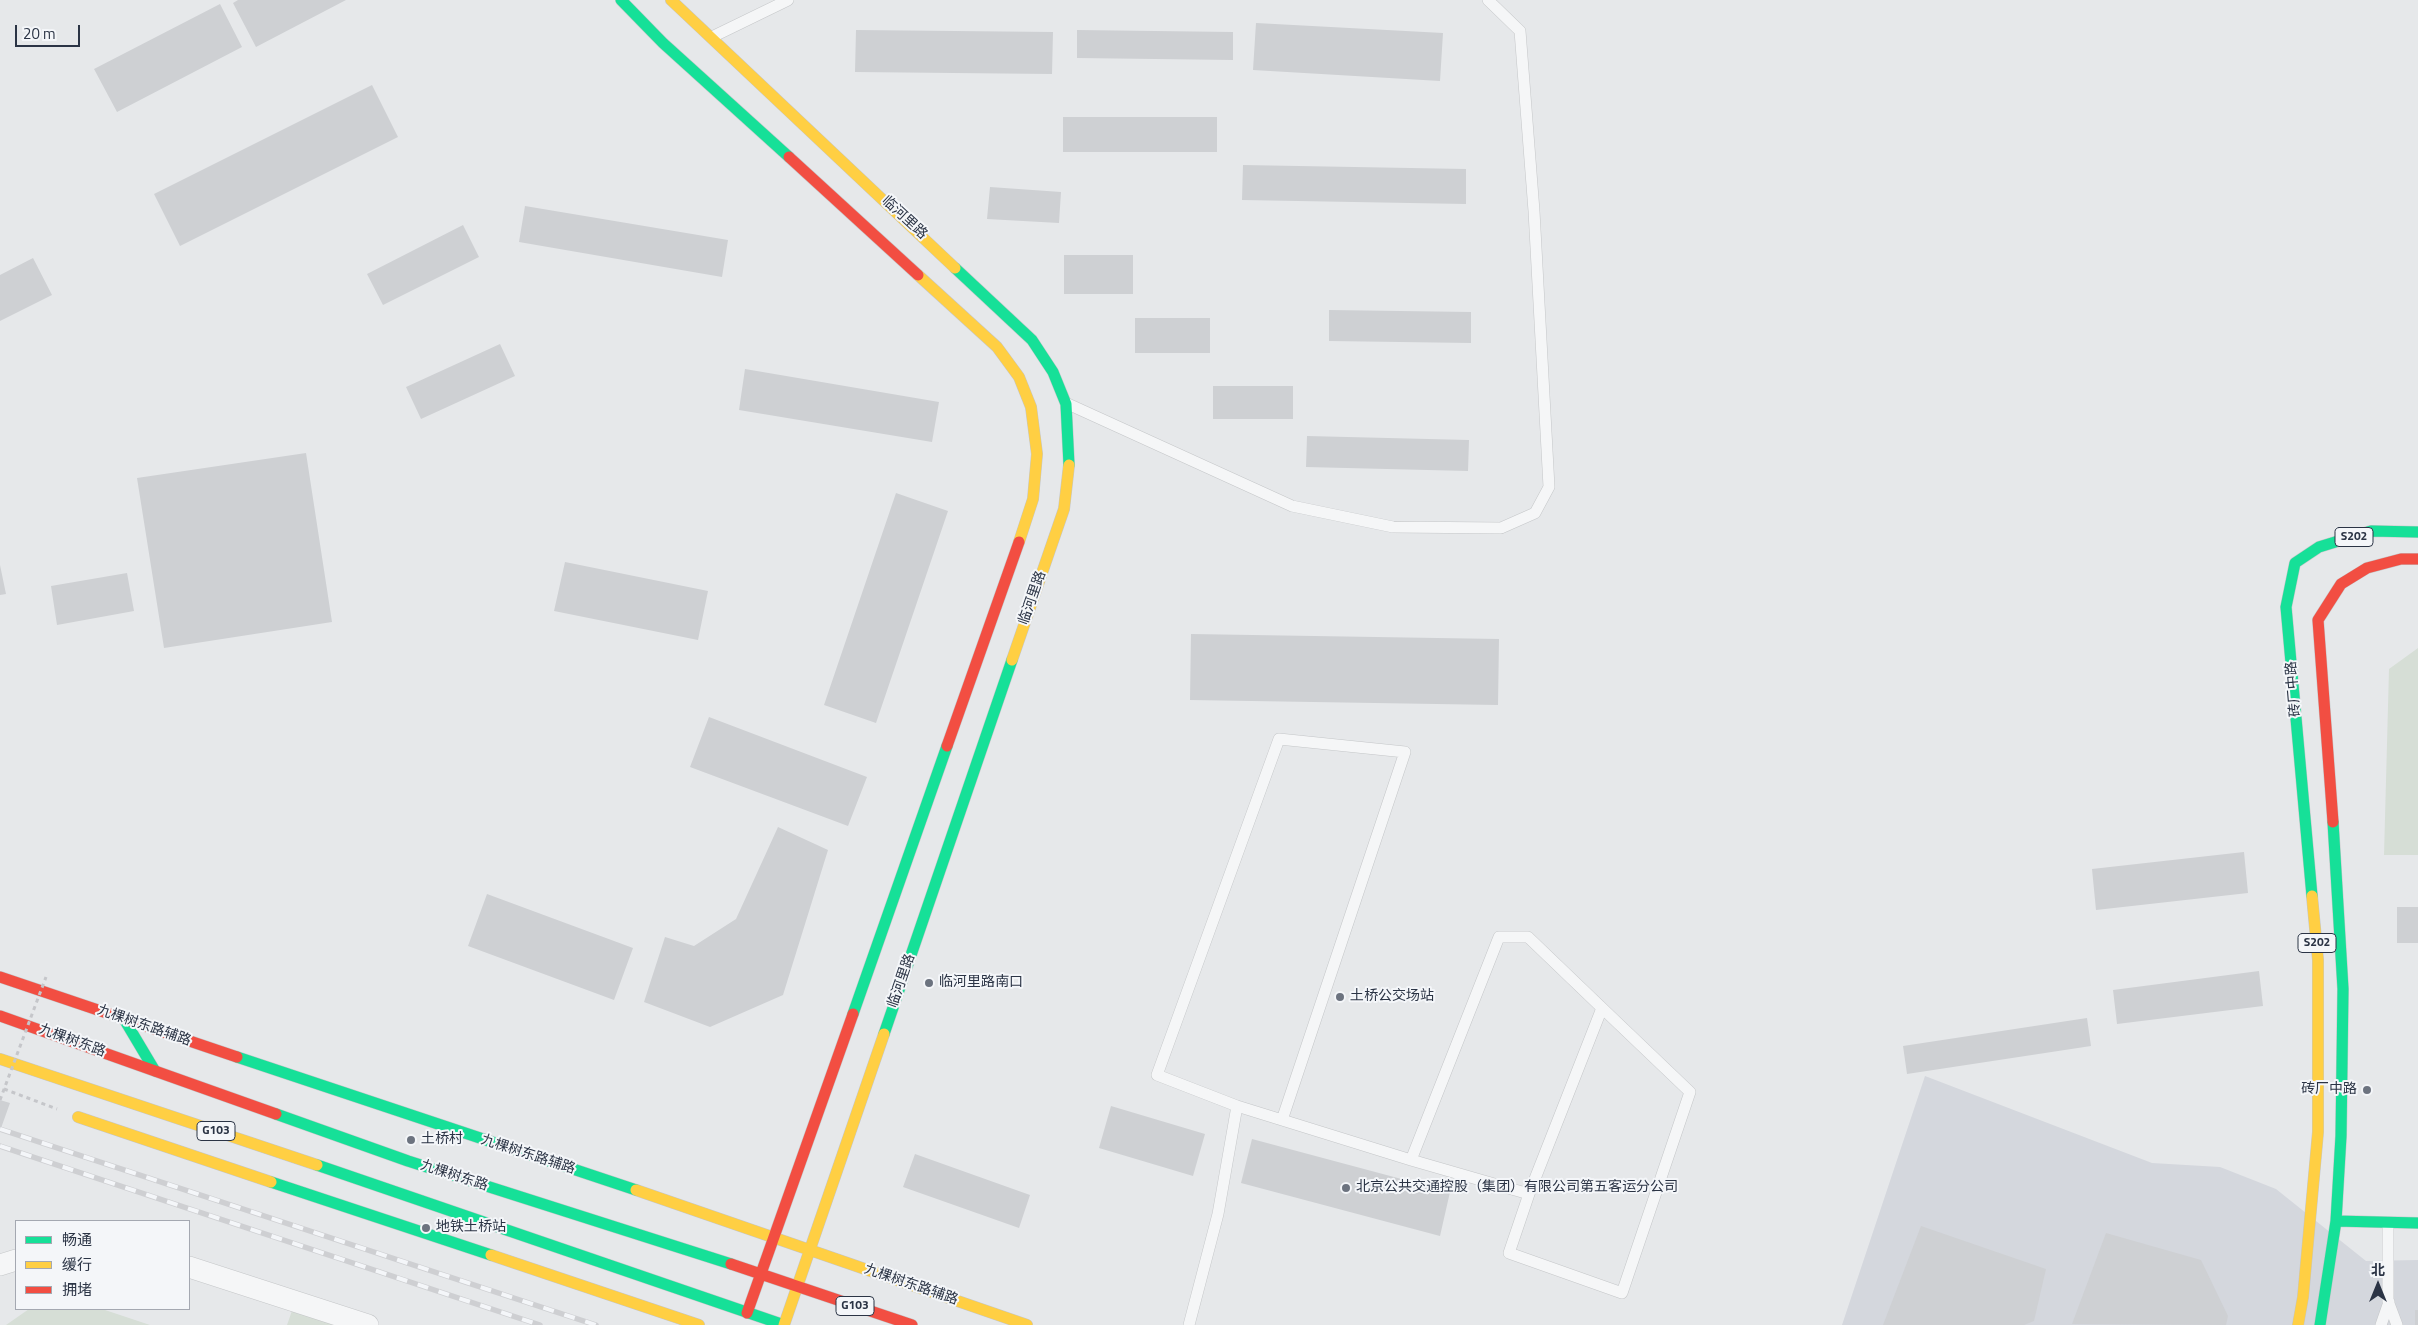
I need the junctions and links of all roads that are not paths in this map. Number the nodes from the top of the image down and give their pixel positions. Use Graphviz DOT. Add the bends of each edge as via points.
graph roads {
  1 [pos="620,0"];
  2 [pos="672,0"];
  3 [pos="788,0"];
  4 [pos="1488,0"];
  5 [pos="712,37"];
  6 [pos="1066,404"];
  7 [pos="2418,532"];
  8 [pos="2418,559"];
  9 [pos="0,977"];
  10 [pos="1602,1008"];
  11 [pos="0,1016"];
  12 [pos="124,1019"];
  13 [pos="0,1059"];
  14 [pos="155,1071"];
  15 [pos="1237,1106"];
  16 [pos="78,1117"];
  17 [pos="1282,1120"];
  18 [pos="1411,1160"];
  19 [pos="1529,1194"];
  20 [pos="2336,1221"];
  21 [pos="2388,1223"];
  22 [pos="2418,1223"];
  23 [pos="774,1237"];
  24 [pos="811,1251"];
  25 [pos="15,1260"];
  26 [pos="0,1265"];
  27 [pos="190,1267"];
  28 [pos="761,1275"];
  29 [pos="798,1288"];
  30 [pos="2389,1302"];
  31 [pos="748,1313"];
  32 [pos="368,1325"];
  33 [pos="699,1325"];
  34 [pos="784,1325"];
  35 [pos="912,1325"];
  36 [pos="1027,1325"];
  37 [pos="1189,1325"];
  38 [pos="2298,1325"];
  39 [pos="2320,1325"];
  40 [pos="2381,1325"];
  41 [pos="2397,1325"];
  1 -- 23 [label="main road" via="663,43 997,346 1019,377 1031,407 1036,454 1033,499"];
  2 -- 5 [label="main road, 临河里路"];
  3 -- 5 [label="lane"];
  4 -- 6 [label="lane" via="1520,31 1535,221 1549,487 1535,513 1501,528 1393,527 1292,506"];
  5 -- 6 [label="main road, 临河里路" via="1032,340 1053,372"];
  6 -- 24 [label="main road, 临河里路" via="1070,456 1064,509"];
  7 -- 38 [label="main road, 砖厂中路 / S202" via="2372,532 2319,547 2295,563 2286,607 2318,960 2318,1132"];
  8 -- 20 [label="main road, S202" via="2401,559 2367,568 2341,584 2318,620 2343,989"];
  9 -- 12 [label="main road, 九棵树东路辅路"];
  10 -- 18 [label="lane" via="1528,937 1499,937"];
  10 -- 19 [label="lane"];
  10 -- 19 [label="lane" via="1690,1092 1622,1293 1510,1254"];
  11 -- 14 [label="main road, 九棵树东路 / G103"];
  12 -- 14 [label="main road"];
  12 -- 23 [label="main road, 九棵树东路辅路"];
  13 -- 31 [label="main road, G103" via="432,1203"];
  14 -- 28 [label="main road, 九棵树东路 / G103" via="408,1161"];
  15 -- 17 [label="lane"];
  15 -- 17 [label="lane" via="1157,1075 1279,739 1405,752"];
  15 -- 37 [label="lane" via="1218,1214"];
  16 -- 33 [label="main road"];
  17 -- 18 [label="lane"];
  18 -- 19 [label="lane"];
  20 -- 21 [label="main road"];
  20 -- 39 [label="main road, S202"];
  21 -- 22 [label="main road"];
  21 -- 30 [label="lane"];
  23 -- 24 [label="main road, 九棵树东路辅路"];
  23 -- 28 [label="main road"];
  24 -- 29 [label="main road, 临河里路"];
  24 -- 36 [label="main road, 九棵树东路辅路"];
  25 -- 26 [label="street"];
  27 -- 32 [label="street"];
  28 -- 29 [label="main road, 九棵树东路 / G103"];
  28 -- 31 [label="main road"];
  29 -- 34 [label="main road, 临河里路"];
  29 -- 35 [label="main road, 九棵树东路 / G103"];
  30 -- 40 [label="lane"];
  30 -- 41 [label="lane"];
  31 -- 34 [label="main road, G103"];
}
